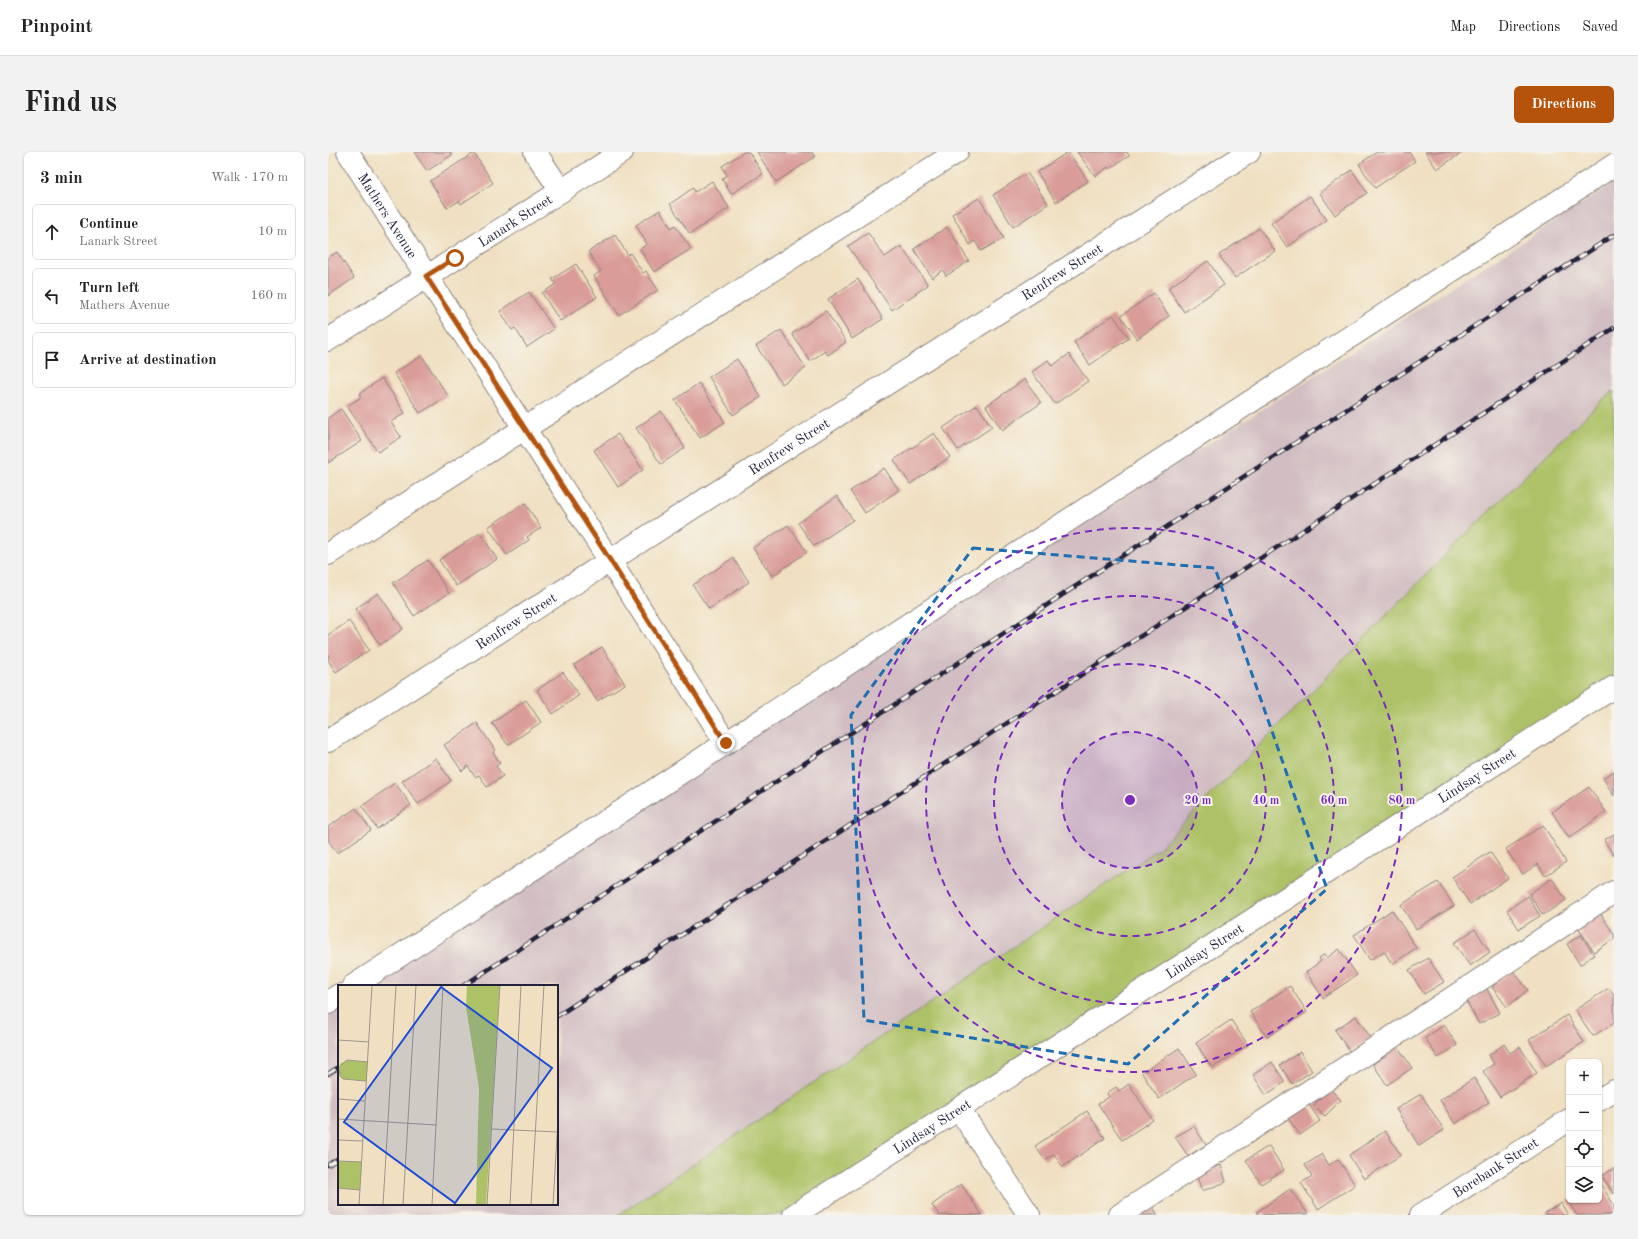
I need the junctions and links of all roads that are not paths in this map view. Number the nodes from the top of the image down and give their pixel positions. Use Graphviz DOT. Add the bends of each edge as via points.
graph roads {
  1 [pos="348,152"];
  2 [pos="535,152"];
  3 [pos="622,152"];
  4 [pos="958,152"];
  5 [pos="1249,152"];
  6 [pos="1614,165"];
  7 [pos="561,191"];
  8 [pos="426,276"];
  9 [pos="328,340"];
  10 [pos="525,428"];
  11 [pos="328,554"];
  12 [pos="610,560"];
  13 [pos="1614,687"];
  14 [pos="328,741"];
  15 [pos="726,743"];
  16 [pos="1614,892"];
  17 [pos="356,985"];
  18 [pos="338,997"];
  19 [pos="328,1003"];
  20 [pos="1614,1091"];
  21 [pos="1602,1098"];
  22 [pos="958,1109"];
  23 [pos="1566,1122"];
  24 [pos="794,1215"];
  25 [pos="1029,1215"];
  26 [pos="1120,1215"];
  27 [pos="1421,1215"];
  1 -- 8 [label="street, Mathers Avenue"];
  2 -- 7 [label="street"];
  3 -- 7 [label="street, Lanark Street"];
  4 -- 10 [label="street"];
  5 -- 12 [label="street, Renfrew Street"];
  6 -- 15 [label="street"];
  7 -- 8 [label="street, Lanark Street"];
  8 -- 9 [label="street, Lanark Street"];
  8 -- 10 [label="street, Mathers Avenue"];
  10 -- 11 [label="street"];
  10 -- 12 [label="street, Mathers Avenue"];
  12 -- 14 [label="street, Renfrew Street"];
  12 -- 15 [label="street, Mathers Avenue"];
  13 -- 22 [label="street, Lindsay Street"];
  15 -- 17 [label="street"];
  16 -- 26 [label="street"];
  18 -- 19 [label="street"];
  20 -- 21 [label="street"];
  22 -- 24 [label="street, Lindsay Street"];
  22 -- 25 [label="street"];
  23 -- 27 [label="street, Borebank Street"];
}
